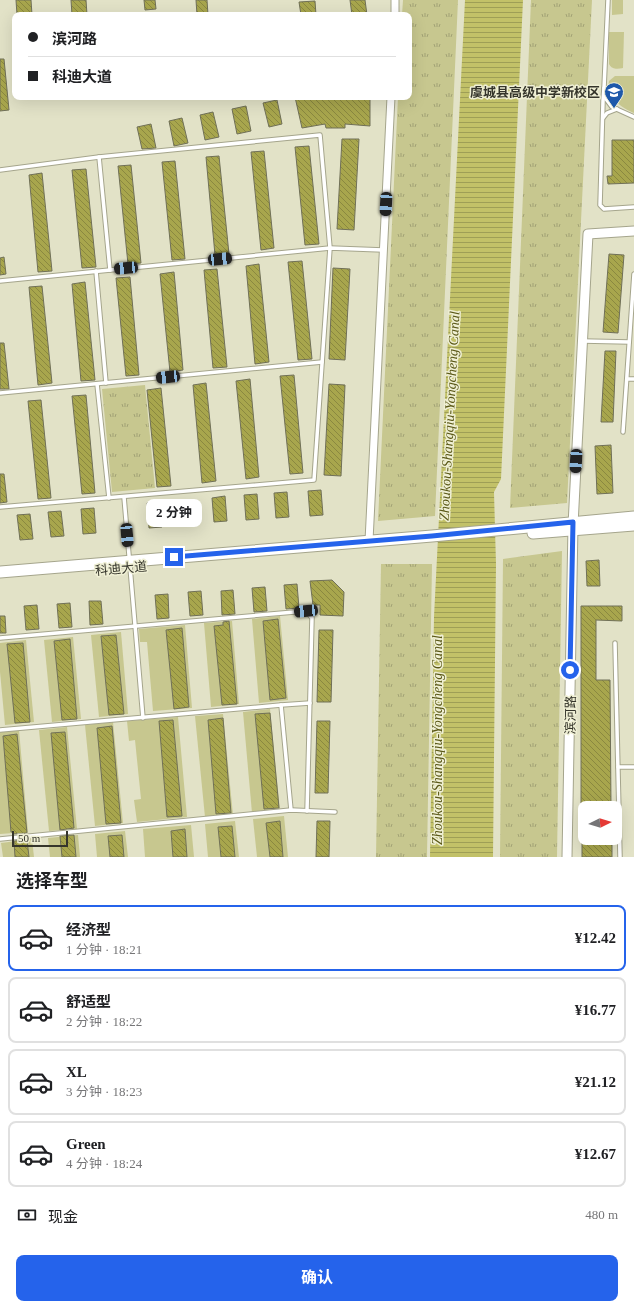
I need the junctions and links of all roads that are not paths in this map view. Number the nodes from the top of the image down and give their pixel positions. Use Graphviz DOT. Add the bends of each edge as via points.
graph roads {
  1 [pos="395,0"];
  2 [pos="608,0"];
  3 [pos="395,12"];
  4 [pos="604,88"];
  5 [pos="391,100"];
  6 [pos="617,109"];
  7 [pos="603,118"];
  8 [pos="634,118"];
  9 [pos="99,157"];
  10 [pos="0,170"];
  11 [pos="634,207"];
  12 [pos="634,231"];
  13 [pos="330,248"];
  14 [pos="383,250"];
  15 [pos="110,270"];
  16 [pos="96,271"];
  17 [pos="634,274"];
  18 [pos="0,281"];
  19 [pos="633,308"];
  20 [pos="582,341"];
  21 [pos="629,342"];
  22 [pos="322,362"];
  23 [pos="627,379"];
  24 [pos="634,379"];
  25 [pos="106,383"];
  26 [pos="98,384"];
  27 [pos="0,393"];
  28 [pos="623,432"];
  29 [pos="124,496"];
  30 [pos="109,498"];
  31 [pos="0,507"];
  32 [pos="634,517"];
  33 [pos="634,525"];
  34 [pos="573,526"];
  35 [pos="432,539"];
  36 [pos="369,541"];
  37 [pos="129,564"];
  38 [pos="0,572"];
  39 [pos="0,578"];
  40 [pos="135,626"];
  41 [pos="0,638"];
  42 [pos="615,643"];
  43 [pos="310,703"];
  44 [pos="281,705"];
  45 [pos="142,718"];
  46 [pos="0,730"];
  47 [pos="634,767"];
  48 [pos="618,768"];
  49 [pos="291,810"];
  50 [pos="307,811"];
  51 [pos="335,812"];
  52 [pos="0,839"];
  53 [pos="567,857"];
  54 [pos="620,857"];
  1 -- 3 [label="street"];
  2 -- 4 [label="lane"];
  4 -- 6 [label="lane" via="606,99"];
  4 -- 7 [label="lane"];
  5 -- 14 [label="street"];
  6 -- 7 [label="lane" via="607,113"];
  6 -- 8 [label="lane"];
  7 -- 11 [label="lane" via="600,205 610,209"];
  9 -- 10 [label="lane"];
  9 -- 13 [label="lane" via="320,135"];
  9 -- 15 [label="lane"];
  12 -- 20 [label="street, 滨河路" via="588,234"];
  13 -- 14 [label="lane"];
  13 -- 15 [label="lane"];
  13 -- 22 [label="lane"];
  14 -- 36 [label="street"];
  15 -- 16 [label="lane"];
  16 -- 18 [label="lane"];
  16 -- 25 [label="lane"];
  17 -- 19 [label="lane"];
  19 -- 21 [label="lane"];
  20 -- 21 [label="lane"];
  20 -- 34 [label="street, 滨河路"];
  21 -- 23 [label="lane"];
  22 -- 25 [label="lane"];
  22 -- 29 [label="lane" via="314,480"];
  23 -- 24 [label="lane"];
  23 -- 28 [label="lane"];
  25 -- 26 [label="lane"];
  26 -- 27 [label="lane"];
  26 -- 30 [label="lane"];
  29 -- 30 [label="lane"];
  29 -- 37 [label="lane"];
  30 -- 31 [label="lane"];
  32 -- 34 [label="main road"];
  33 -- 34 [label="main road"];
  34 -- 35 [label="main road"];
  34 -- 53 [label="street, 滨河路"];
  35 -- 36 [label="main road, 科迪大道"];
  35 -- 37 [label="main road, 科迪大道"];
  36 -- 37 [label="main road, 科迪大道"];
  37 -- 38 [label="main road, 科迪大道"];
  37 -- 39 [label="main road, 科迪大道"];
  37 -- 40 [label="lane"];
  40 -- 41 [label="lane"];
  40 -- 43 [label="lane" via="306,611 312,618"];
  40 -- 45 [label="lane"];
  42 -- 48 [label="lane"];
  43 -- 44 [label="lane"];
  43 -- 50 [label="lane"];
  44 -- 45 [label="lane"];
  44 -- 49 [label="lane"];
  45 -- 46 [label="lane"];
  47 -- 48 [label="lane"];
  48 -- 54 [label="lane"];
  49 -- 50 [label="lane"];
  49 -- 52 [label="lane"];
  50 -- 51 [label="lane"];
}
